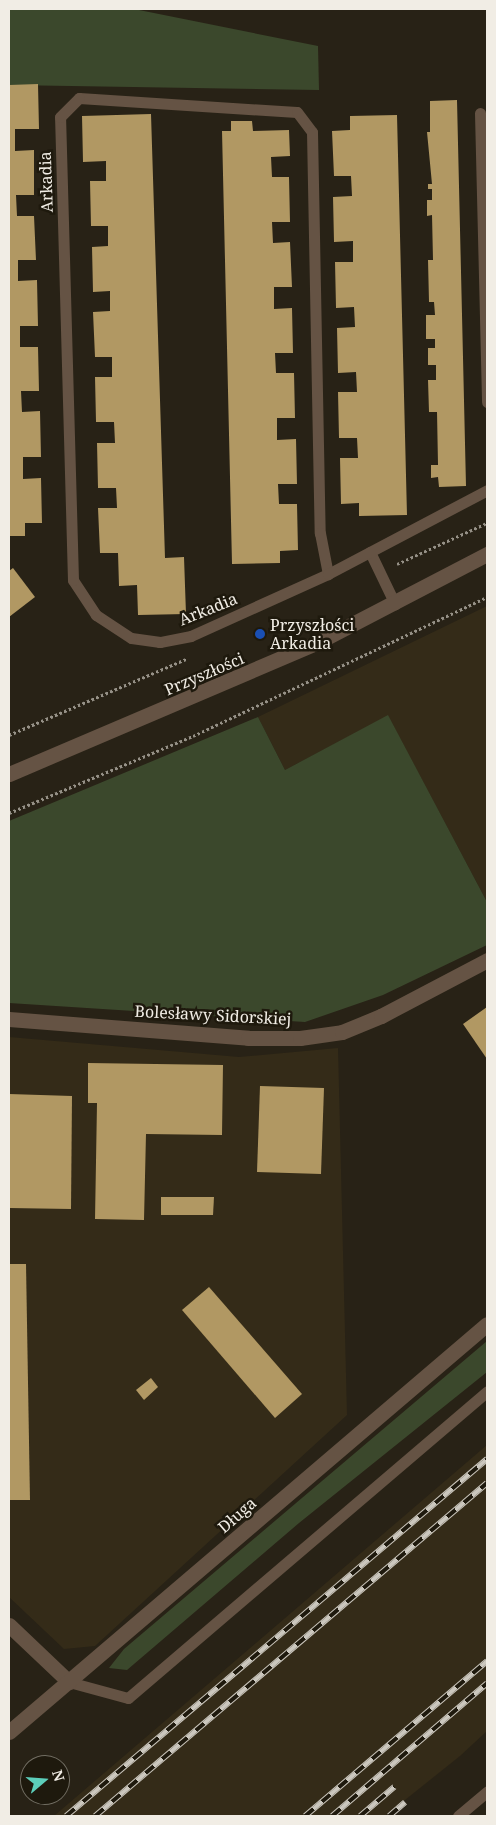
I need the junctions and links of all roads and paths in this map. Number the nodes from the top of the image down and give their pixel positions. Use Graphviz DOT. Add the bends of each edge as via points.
graph roads {
  1 [pos="480,113"];
  2 [pos="487,402"];
  3 [pos="487,490"];
  4 [pos="370,552"];
  5 [pos="487,554"];
  6 [pos="328,574"];
  7 [pos="487,597"];
  8 [pos="395,604"];
  9 [pos="9,774"];
  10 [pos="9,813"];
  11 [pos="487,960"];
  12 [pos="9,1019"];
  13 [pos="487,1324"];
  14 [pos="487,1391"];
  15 [pos="9,1625"];
  16 [pos="69,1682"];
  17 [pos="9,1732"];
  18 [pos="487,1792"];
  19 [pos="458,1816"];
  1 -- 2 [label="lane"];
  3 -- 4 [label="lane, Arkadia"];
  4 -- 6 [label="lane, Arkadia"];
  4 -- 8 [label="lane"];
  5 -- 8 [label="street, Przyszłości"];
  6 -- 6 [label="lane, Arkadia" via="320,533 312,132 297,112 79,98 60,117 73,580 96,615 131,638 160,642 190,636"];
  7 -- 10 [label="path" via="193,736"];
  8 -- 9 [label="street, Przyszłości" via="252,672"];
  11 -- 12 [label="street, Bolesławy Sidorskiej" via="381,1016 342,1032 300,1038 248,1038"];
  13 -- 16 [label="street, Długa"];
  14 -- 16 [label="lane" via="128,1698"];
  15 -- 16 [label="street"];
  16 -- 17 [label="street, Długa"];
  18 -- 19 [label="lane"];
}
